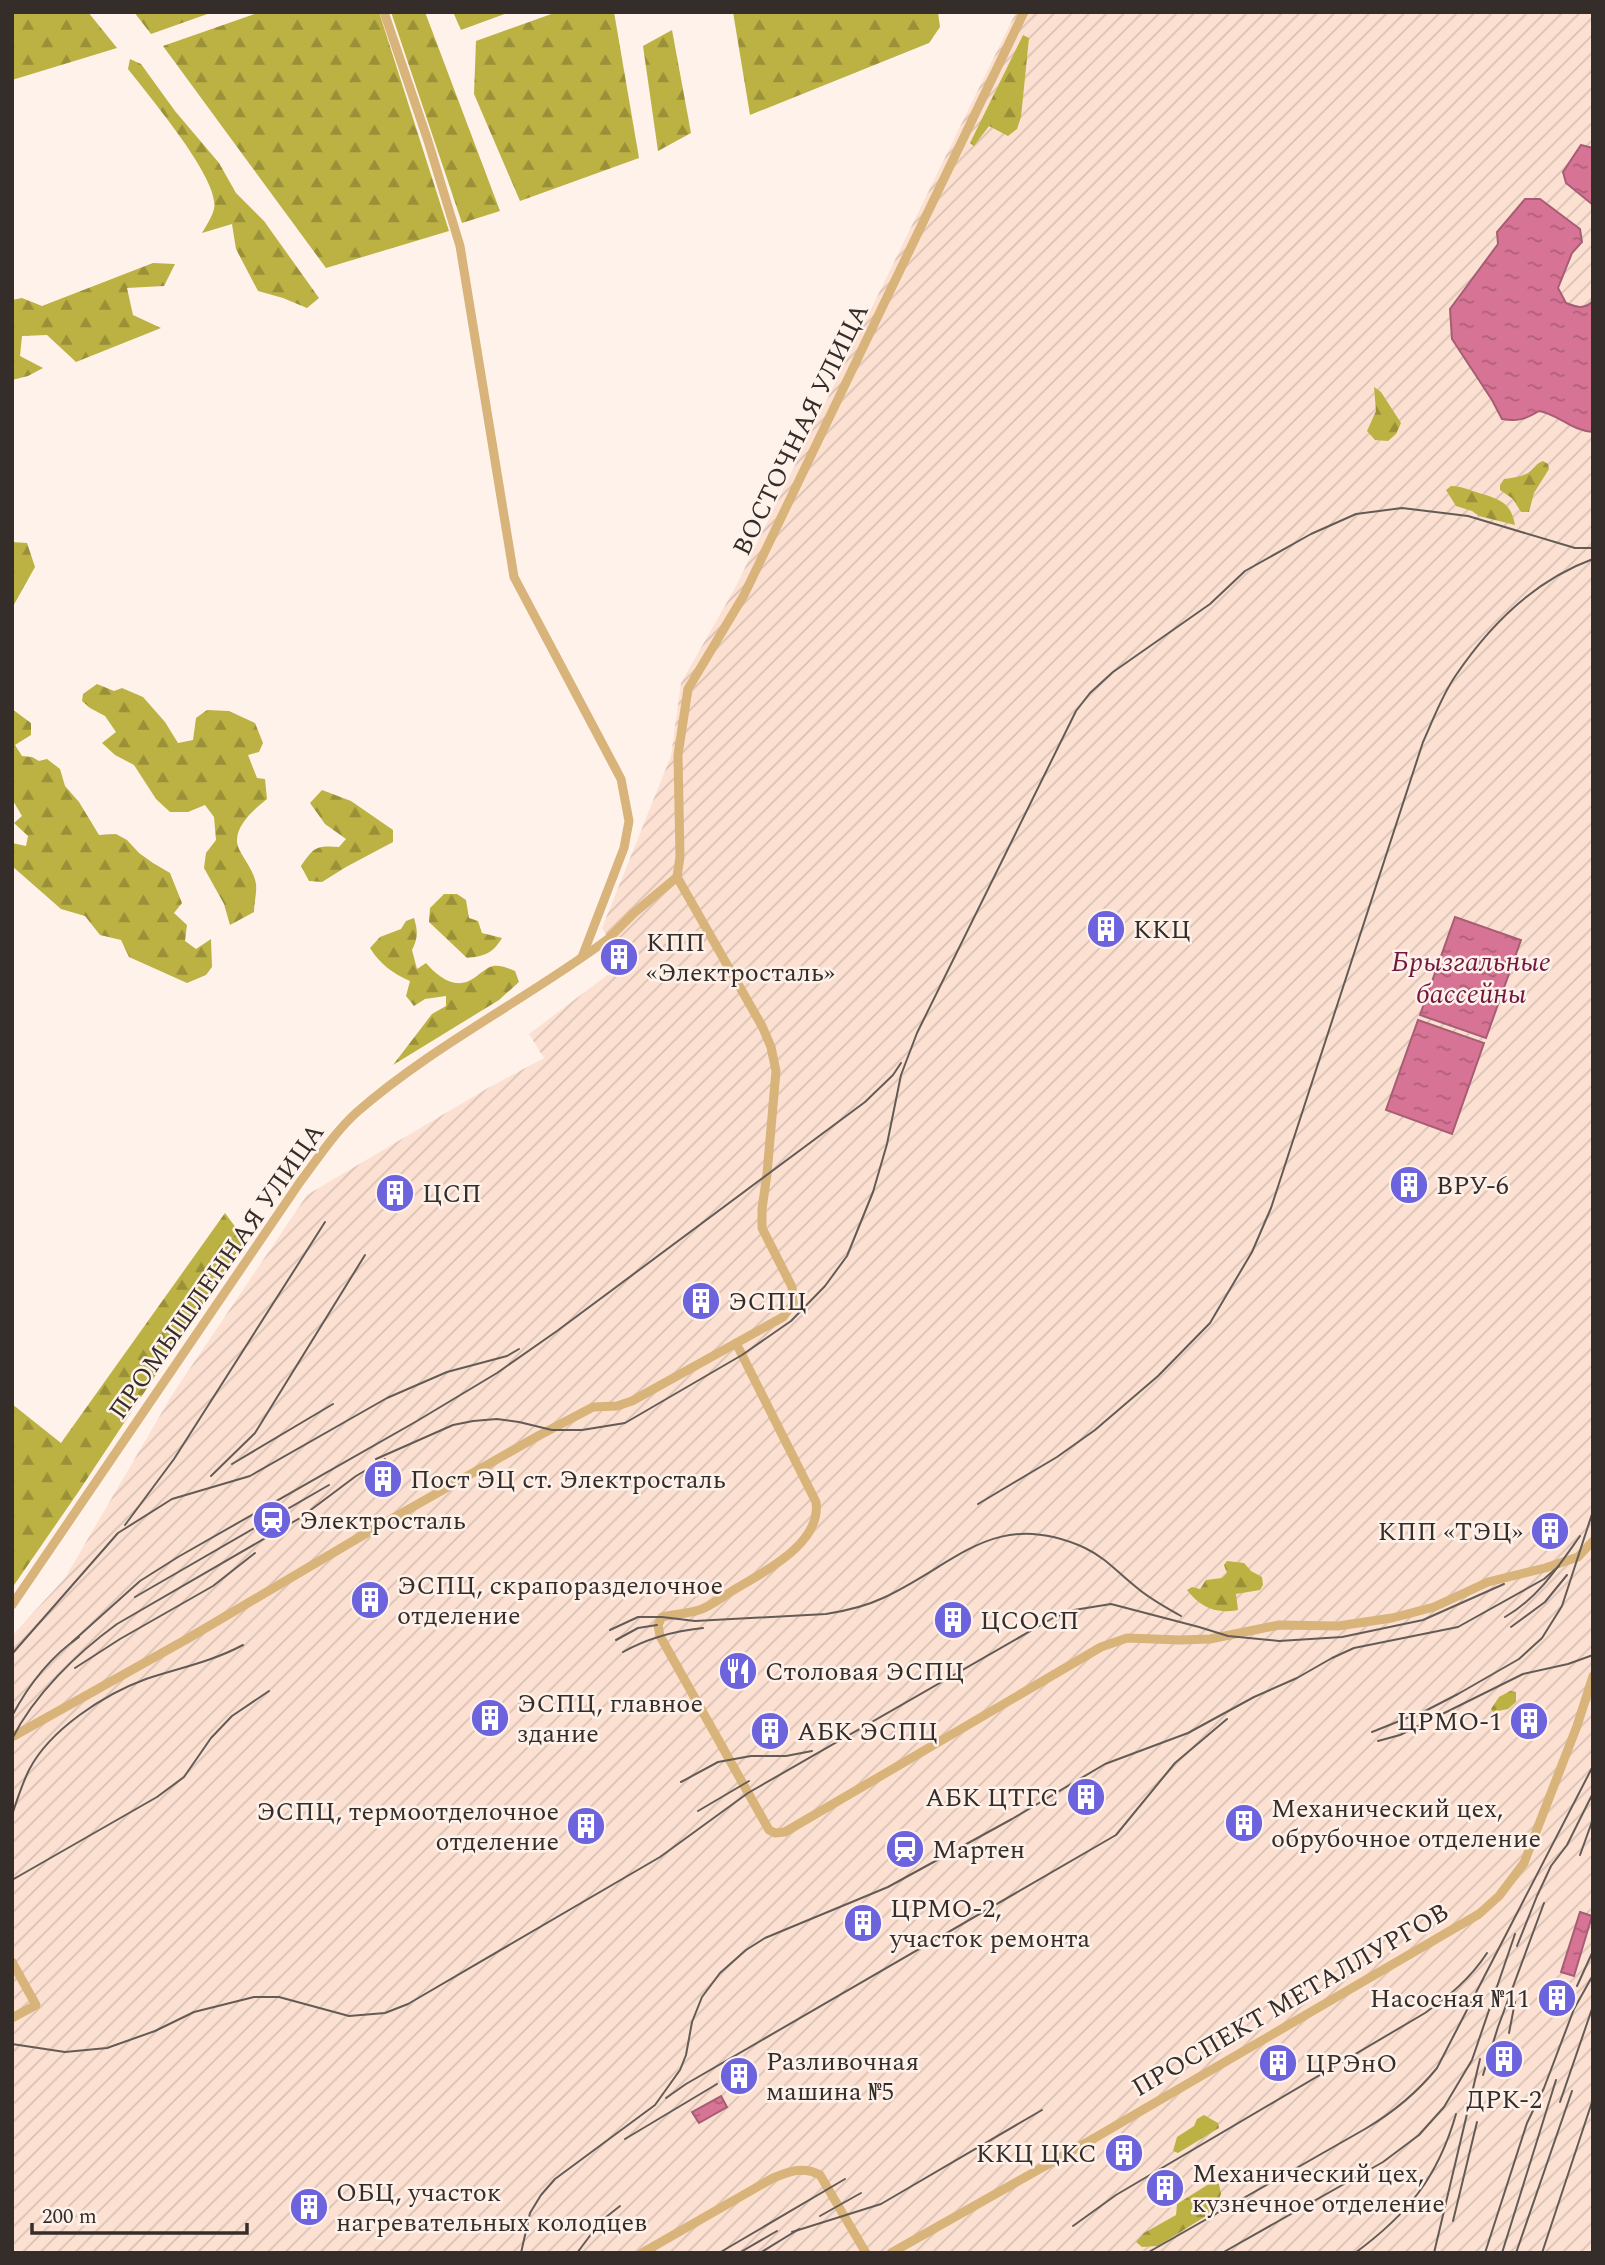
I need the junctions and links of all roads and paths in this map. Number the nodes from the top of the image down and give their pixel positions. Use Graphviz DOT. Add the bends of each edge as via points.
graph roads {
  1 [pos="384,12"];
  2 [pos="1024,12"];
  3 [pos="677,877"];
  4 [pos="582,958"];
  5 [pos="736,1343"];
  6 [pos="1592,1543"];
  7 [pos="12,1605"];
  8 [pos="1593,1676"];
  9 [pos="12,1737"];
  10 [pos="12,1962"];
  11 [pos="12,2018"];
  12 [pos="642,2253"];
  13 [pos="866,2253"];
  14 [pos="891,2253"];
  1 -- 4 [label="street" via="460,246 514,577 621,779 628,808 624,848"];
  2 -- 3 [label="street, ВОСТОЧНАЯ УЛИЦА" via="744,594 688,689 678,755"];
  3 -- 4 [label="street, ПРОМЫШЛЕННАЯ УЛИЦА"];
  3 -- 5 [label="street" via="762,1026 776,1072 762,1228 792,1287 793,1304 783,1317"];
  4 -- 7 [label="street, ПРОМЫШЛЕННАЯ УЛИЦА" via="418,1066 357,1112 336,1134"];
  5 -- 6 [label="street" via="818,1513 795,1550 769,1569 700,1610 662,1617 658,1625 712,1729 775,1833 785,1832 1101,1647 1126,1638 1210,1639 1279,1625 1338,1626 1392,1618 1434,1607 1488,1582 1578,1557"];
  5 -- 9 [label="street" via="632,1401 593,1407 538,1436"];
  8 -- 14 [label="street, ПРОСПЕКТ МЕТАЛЛУРГОВ" via="1524,1863 1479,1914"];
  10 -- 11 [label="street" via="36,2005"];
  12 -- 13 [label="street" via="773,2178 808,2170 820,2175"];
}
